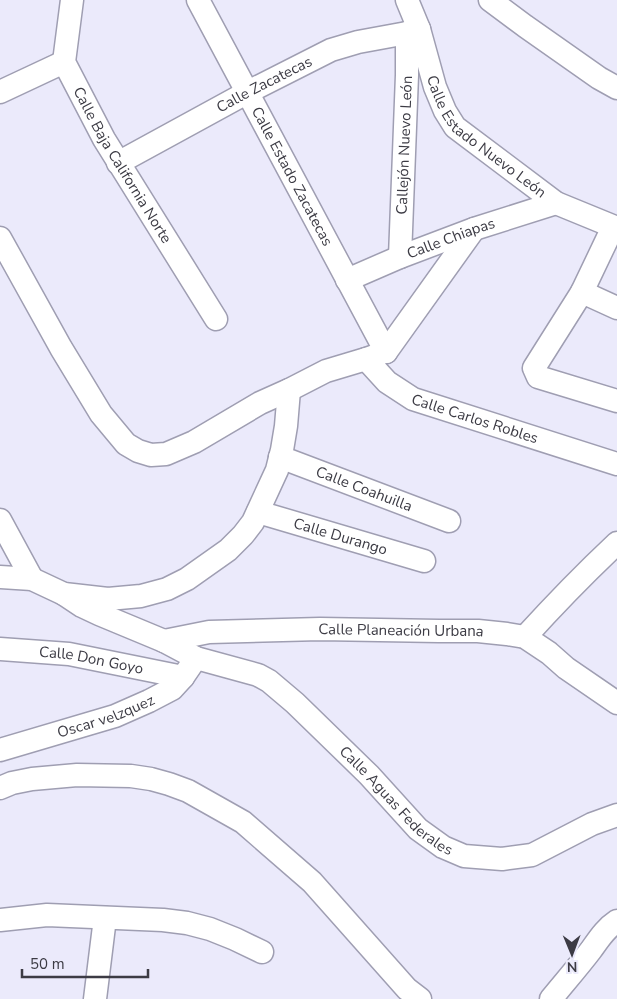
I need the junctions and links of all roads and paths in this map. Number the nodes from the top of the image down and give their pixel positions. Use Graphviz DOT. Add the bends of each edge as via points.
graph roads {
  1 [pos="72,0"];
  2 [pos="198,0"];
  3 [pos="407,0"];
  4 [pos="490,0"];
  5 [pos="413,31"];
  6 [pos="64,62"];
  7 [pos="617,88"];
  8 [pos="0,92"];
  9 [pos="248,92"];
  10 [pos="118,163"];
  11 [pos="556,203"];
  12 [pos="615,227"];
  13 [pos="474,229"];
  14 [pos="0,238"];
  15 [pos="400,257"];
  16 [pos="348,280"];
  17 [pos="582,292"];
  18 [pos="617,308"];
  19 [pos="216,319"];
  20 [pos="376,356"];
  21 [pos="289,390"];
  22 [pos="617,401"];
  23 [pos="280,457"];
  24 [pos="617,464"];
  25 [pos="258,512"];
  26 [pos="0,520"];
  27 [pos="449,521"];
  28 [pos="617,543"];
  29 [pos="424,561"];
  30 [pos="0,577"];
  31 [pos="32,579"];
  32 [pos="64,594"];
  33 [pos="525,637"];
  34 [pos="164,641"];
  35 [pos="0,649"];
  36 [pos="196,658"];
  37 [pos="183,677"];
  38 [pos="617,704"];
  39 [pos="0,750"];
  40 [pos="0,788"];
  41 [pos="617,815"];
  42 [pos="105,918"];
  43 [pos="0,920"];
  44 [pos="617,921"];
  45 [pos="262,952"];
  46 [pos="95,999"];
  47 [pos="420,999"];
  48 [pos="551,999"];
  1 -- 6 [label="street"];
  2 -- 9 [label="street, Calle Estado Zacatecas"];
  3 -- 5 [label="street, Calle Estado Nuevo León"];
  4 -- 7 [label="street"];
  5 -- 9 [label="street, Calle Zacatecas" via="332,50"];
  5 -- 11 [label="street, Calle Estado Nuevo León" via="444,111 455,127"];
  5 -- 15 [label="street, Callejón Nuevo León" via="407,75"];
  6 -- 8 [label="street"];
  6 -- 10 [label="street, Calle Baja California Norte"];
  9 -- 10 [label="street, Calle Zacatecas"];
  9 -- 16 [label="street, Calle Estado Zacatecas"];
  10 -- 19 [label="street, Calle Baja California Norte"];
  11 -- 12 [label="street, Calle Estado Nuevo León"];
  11 -- 13 [label="street, Calle Chiapas"];
  12 -- 17 [label="street"];
  13 -- 15 [label="street, Calle Chiapas"];
  13 -- 20 [label="street"];
  14 -- 21 [label="street" via="101,414 126,444 138,452 166,454"];
  15 -- 16 [label="street, Calle Chiapas"];
  16 -- 20 [label="street, Calle Estado Zacatecas"];
  17 -- 18 [label="street"];
  17 -- 22 [label="street" via="534,368 538,377"];
  20 -- 21 [label="street" via="326,371"];
  20 -- 24 [label="street, Calle Carlos Robles" via="387,382 413,399"];
  21 -- 23 [label="street"];
  23 -- 25 [label="street"];
  23 -- 27 [label="street, Calle Coahuilla"];
  25 -- 29 [label="street, Calle Durango"];
  25 -- 32 [label="street" via="228,550 167,589 141,596 108,598"];
  26 -- 31 [label="street"];
  28 -- 33 [label="street"];
  30 -- 31 [label="street"];
  31 -- 32 [label="street"];
  32 -- 34 [label="street, Calle Aguas Federales" via="99,614"];
  33 -- 34 [label="street, Calle Planeación Urbana" via="478,630 320,629 209,632"];
  33 -- 38 [label="street, Calle Planeación Urbana"];
  34 -- 36 [label="street, Calle Aguas Federales"];
  35 -- 37 [label="street, Calle Don Goyo" via="69,654"];
  36 -- 37 [label="street, Oscar velzquez"];
  36 -- 41 [label="street, Calle Aguas Federales" via="258,674 269,681 309,716 418,829 443,847 464,856 502,859 532,855 592,824"];
  37 -- 39 [label="street, Oscar velzquez" via="172,689 115,716"];
  40 -- 47 [label="street" via="32,779 77,775 131,776 188,791 243,822 312,882 407,989"];
  42 -- 43 [label="street" via="47,915"];
  42 -- 45 [label="street" via="187,923 210,929"];
  42 -- 46 [label="street"];
  44 -- 48 [label="street" via="599,938"];
}
